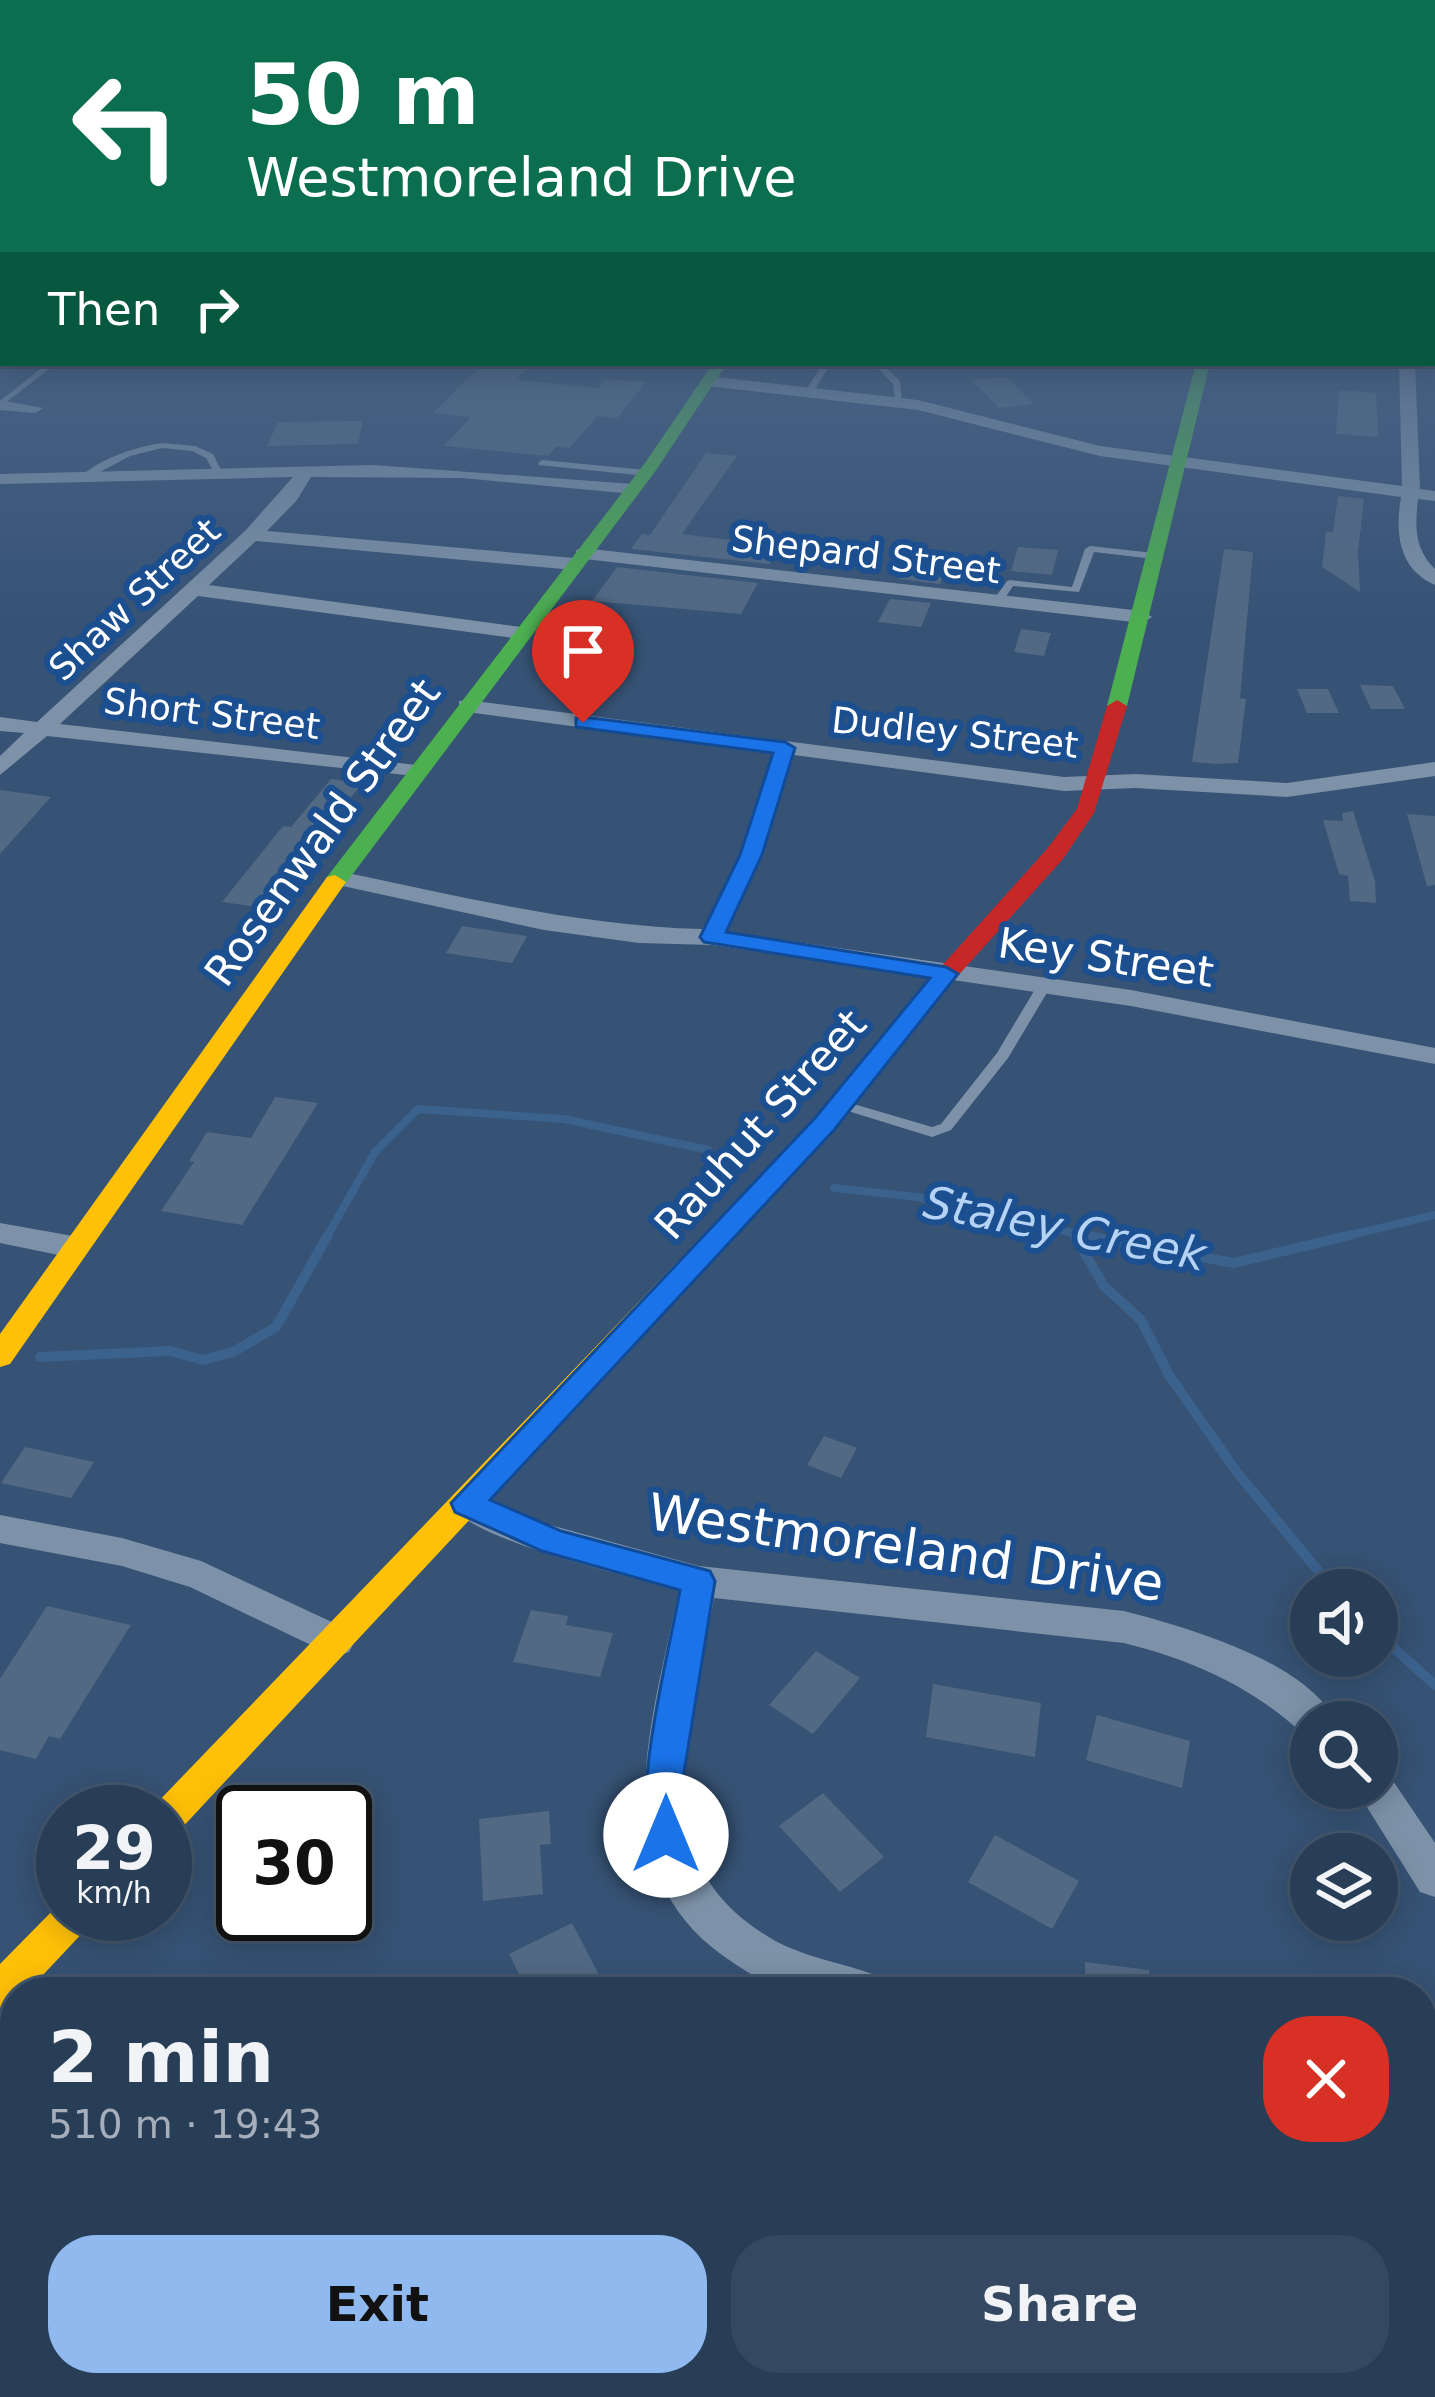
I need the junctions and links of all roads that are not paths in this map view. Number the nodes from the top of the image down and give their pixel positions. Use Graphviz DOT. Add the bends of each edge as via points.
graph roads {
  1 [pos="694,402"];
  2 [pos="890,402"];
  3 [pos="1194,402"];
  4 [pos="1410,402"];
  5 [pos="899,403"];
  6 [pos="0,405"];
  7 [pos="35,408"];
  8 [pos="1411,424"];
  9 [pos="1435,425"];
  10 [pos="1179,462"];
  11 [pos="542,463"];
  12 [pos="304,472"];
  13 [pos="219,475"];
  14 [pos="82,478"];
  15 [pos="0,479"];
  16 [pos="640,481"];
  17 [pos="1406,491"];
  18 [pos="1435,496"];
  19 [pos="252,535"];
  20 [pos="1154,556"];
  21 [pos="578,560"];
  22 [pos="1435,579"];
  23 [pos="192,589"];
  24 [pos="997,602"];
  25 [pos="1142,617"];
  26 [pos="521,633"];
  27 [pos="467,706"];
  28 [pos="0,724"];
  29 [pos="44,728"];
  30 [pos="785,748"];
  31 [pos="0,768"];
  32 [pos="1435,769"];
  33 [pos="416,772"];
  34 [pos="1097,784"];
  35 [pos="338,878"];
  36 [pos="712,937"];
  37 [pos="946,974"];
  38 [pos="1044,986"];
  39 [pos="1435,1056"];
  40 [pos="840,1105"];
  41 [pos="0,1233"];
  42 [pos="73,1247"];
  43 [pos="0,1356"];
  44 [pos="467,1503"];
  45 [pos="0,1528"];
  46 [pos="698,1581"];
  47 [pos="336,1641"];
  48 [pos="1290,1701"];
  49 [pos="192,1792"];
  50 [pos="1389,1809"];
  51 [pos="1435,1878"];
  52 [pos="49,1941"];
  53 [pos="14,1977"];
  54 [pos="805,1977"];
  1 -- 16 [label="main road, Rosenwald Street"];
  2 -- 5 [label="street"];
  3 -- 10 [label="main road, Rauhut Street"];
  4 -- 8 [label="street"];
  5 -- 10 [label="street"];
  6 -- 7 [label="street"];
  8 -- 9 [label="street"];
  8 -- 17 [label="street"];
  10 -- 17 [label="street"];
  10 -- 20 [label="main road, Rauhut Street"];
  11 -- 16 [label="lane"];
  12 -- 13 [label="street"];
  12 -- 16 [label="street"];
  12 -- 19 [label="street, Shaw Street"];
  13 -- 14 [label="street"];
  13 -- 14 [label="lane" via="211,456 178,447 116,456"];
  14 -- 15 [label="street"];
  16 -- 21 [label="main road, Rosenwald Street"];
  17 -- 18 [label="street"];
  17 -- 22 [label="street" via="1410,550"];
  19 -- 21 [label="street, Shepard Street"];
  19 -- 23 [label="street, Shaw Street"];
  20 -- 24 [label="lane" via="1090,549 1076,590 1010,584"];
  20 -- 25 [label="main road, Rauhut Street"];
  21 -- 24 [label="street, Shepard Street"];
  21 -- 26 [label="main road, Rosenwald Street"];
  23 -- 26 [label="street"];
  23 -- 29 [label="street, Shaw Street"];
  24 -- 25 [label="street, Shepard Street"];
  25 -- 34 [label="main road, Rauhut Street"];
  26 -- 27 [label="main road, Rosenwald Street"];
  27 -- 30 [label="street, Dudley Street"];
  27 -- 33 [label="main road, Rosenwald Street"];
  28 -- 29 [label="street, Short Street"];
  29 -- 31 [label="street, Shaw Street"];
  29 -- 33 [label="street, Short Street"];
  30 -- 34 [label="street, Dudley Street"];
  30 -- 36 [label="street" via="751,855"];
  32 -- 34 [label="street, Dudley Street" via="1287,790"];
  33 -- 35 [label="main road, Rosenwald Street"];
  34 -- 37 [label="main road, Rauhut Street" via="1055,854"];
  35 -- 36 [label="street, Key Street" via="544,922"];
  35 -- 42 [label="main road, Rosenwald Street"];
  36 -- 37 [label="street, Key Street"];
  37 -- 38 [label="street, Key Street"];
  37 -- 40 [label="main road, Rauhut Street"];
  38 -- 39 [label="street, Key Street"];
  38 -- 40 [label="lane" via="1003,1055 939,1131"];
  40 -- 44 [label="main road, Rauhut Street"];
  41 -- 42 [label="street"];
  42 -- 43 [label="main road, Rosenwald Street"];
  44 -- 46 [label="street, Westmoreland Drive" via="543,1538"];
  44 -- 47 [label="main road, Rauhut Street"];
  45 -- 47 [label="street" via="201,1576"];
  46 -- 48 [label="street, Westmoreland Drive" via="1124,1627 1208,1651"];
  46 -- 54 [label="street" via="663,1791 666,1835 682,1879 728,1936"];
  47 -- 49 [label="main road, Rauhut Street"];
  50 -- 51 [label="street"];
  52 -- 53 [label="main road"];
}
